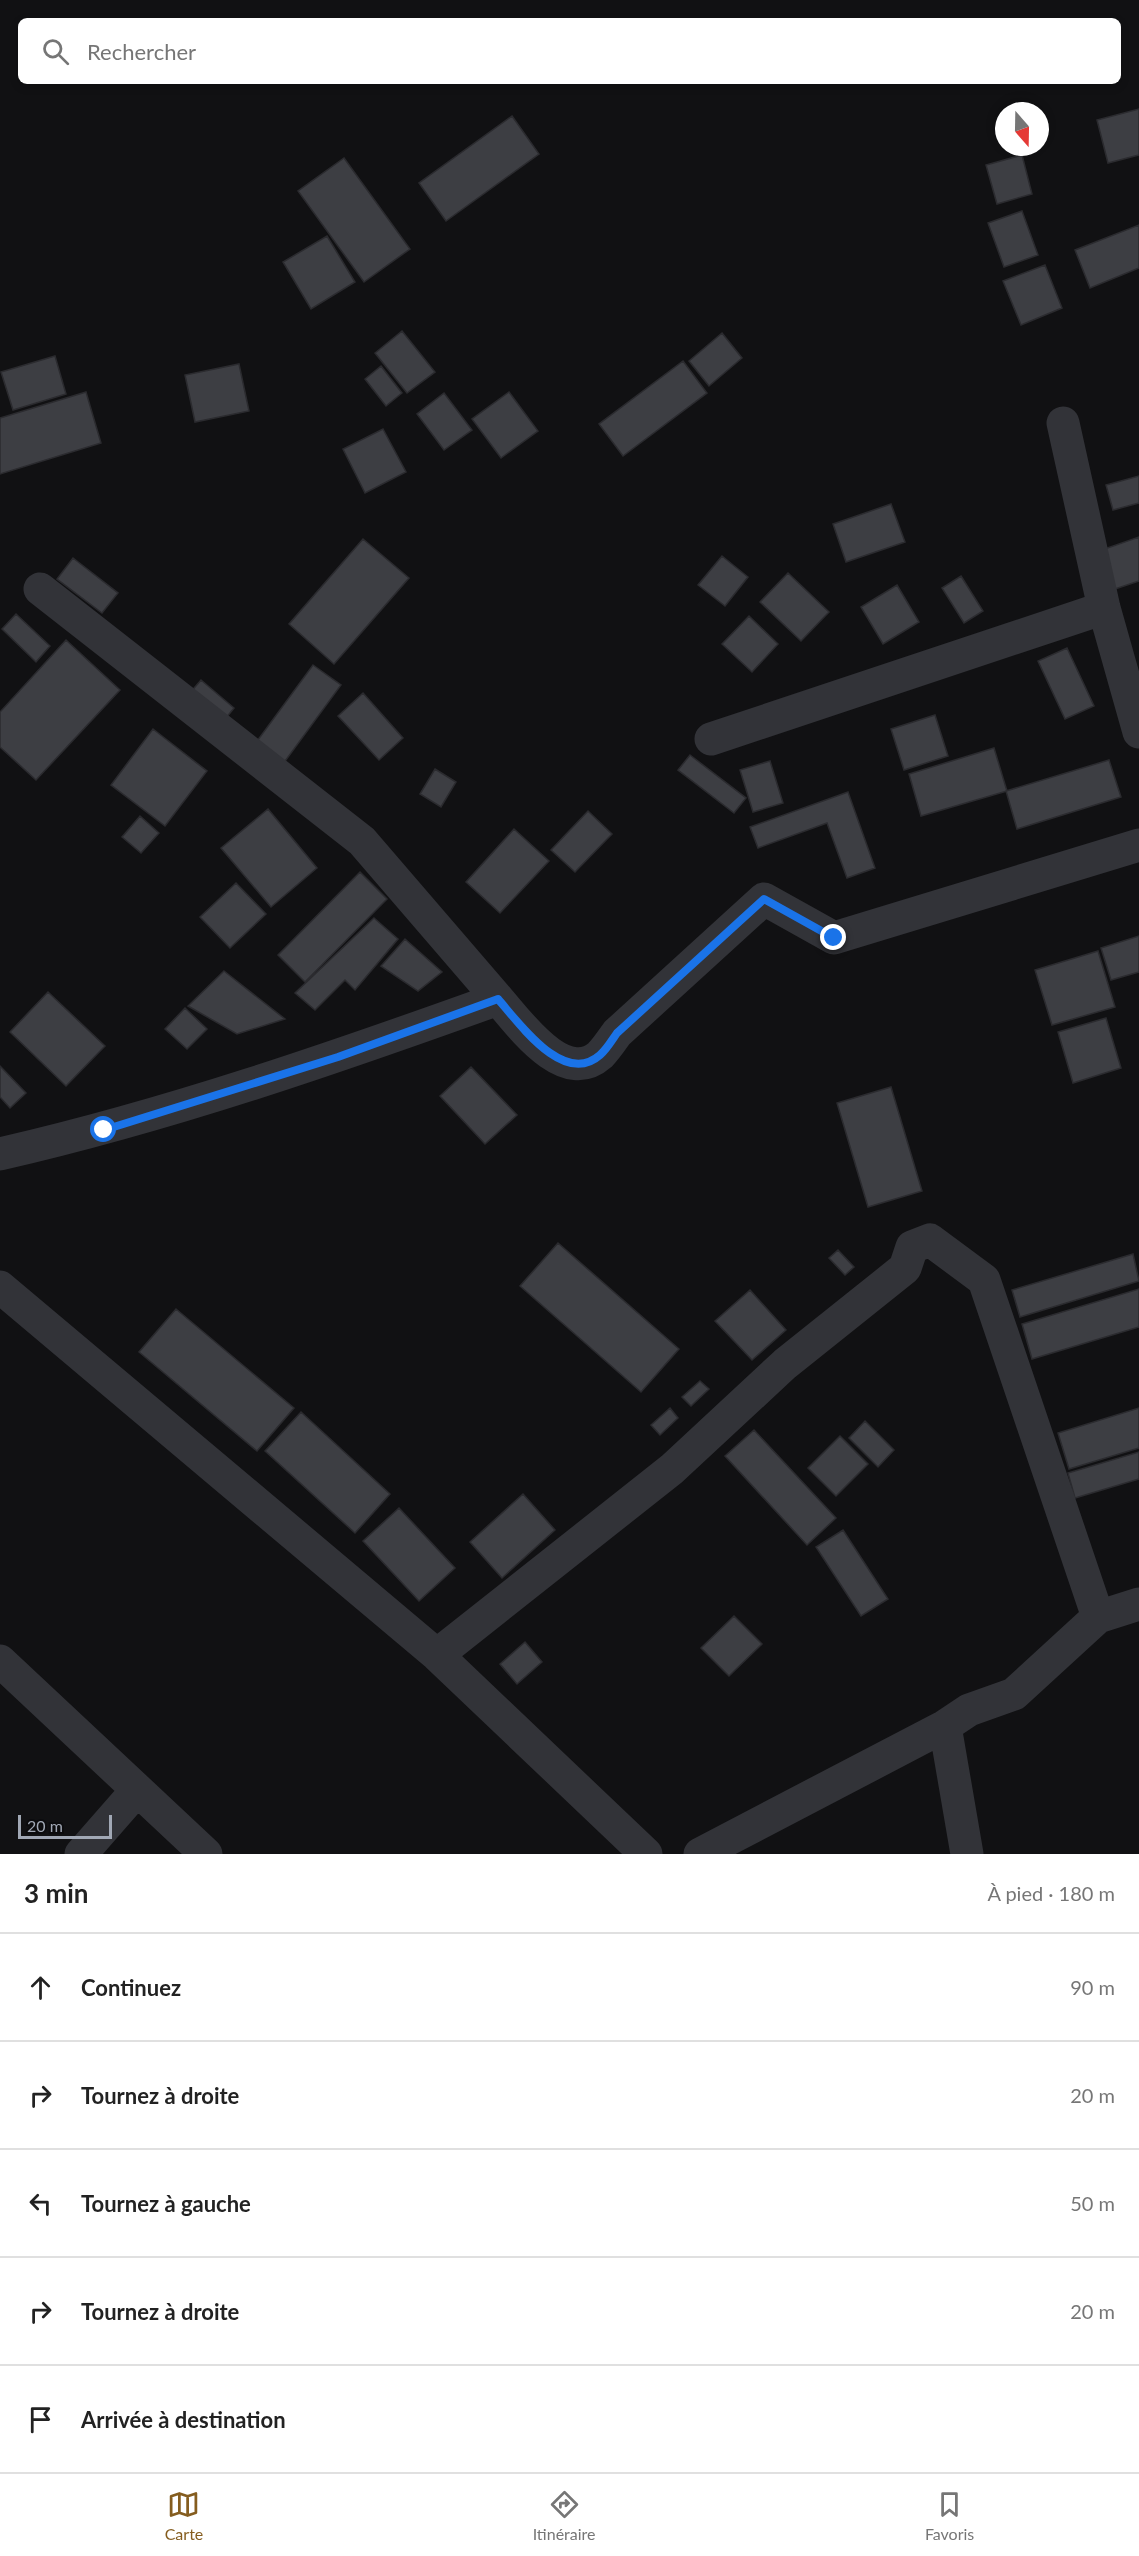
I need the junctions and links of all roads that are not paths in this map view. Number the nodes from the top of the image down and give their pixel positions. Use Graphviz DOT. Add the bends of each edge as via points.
graph roads {
  1 [pos="1063,423"];
  2 [pos="40,589"];
  3 [pos="1104,608"];
  4 [pos="1139,732"];
  5 [pos="711,739"];
  6 [pos="1139,844"];
  7 [pos="498,999"];
  8 [pos="0,1154"];
  9 [pos="0,1287"];
  10 [pos="1139,1604"];
  11 [pos="1098,1617"];
  12 [pos="436,1655"];
  13 [pos="0,1661"];
  14 [pos="945,1726"];
  15 [pos="137,1790"];
  16 [pos="81,1854"];
  17 [pos="206,1854"];
  18 [pos="646,1854"];
  19 [pos="700,1854"];
  20 [pos="967,1854"];
  1 -- 3 [label="street"];
  2 -- 7 [label="street" via="362,841"];
  3 -- 4 [label="street"];
  3 -- 5 [label="street"];
  6 -- 7 [label="street" via="834,938 764,899 617,1033 599,1056 582,1064 566,1062 545,1051"];
  7 -- 8 [label="street" via="338,1057 137,1120"];
  9 -- 12 [label="street"];
  10 -- 11 [label="street"];
  11 -- 12 [label="street" via="984,1280 930,1240 912,1247 905,1268 785,1364 672,1470"];
  11 -- 14 [label="street" via="1014,1694 969,1710"];
  12 -- 18 [label="street"];
  13 -- 15 [label="street"];
  14 -- 19 [label="street"];
  14 -- 20 [label="street"];
  15 -- 16 [label="street"];
  15 -- 17 [label="street"];
}
